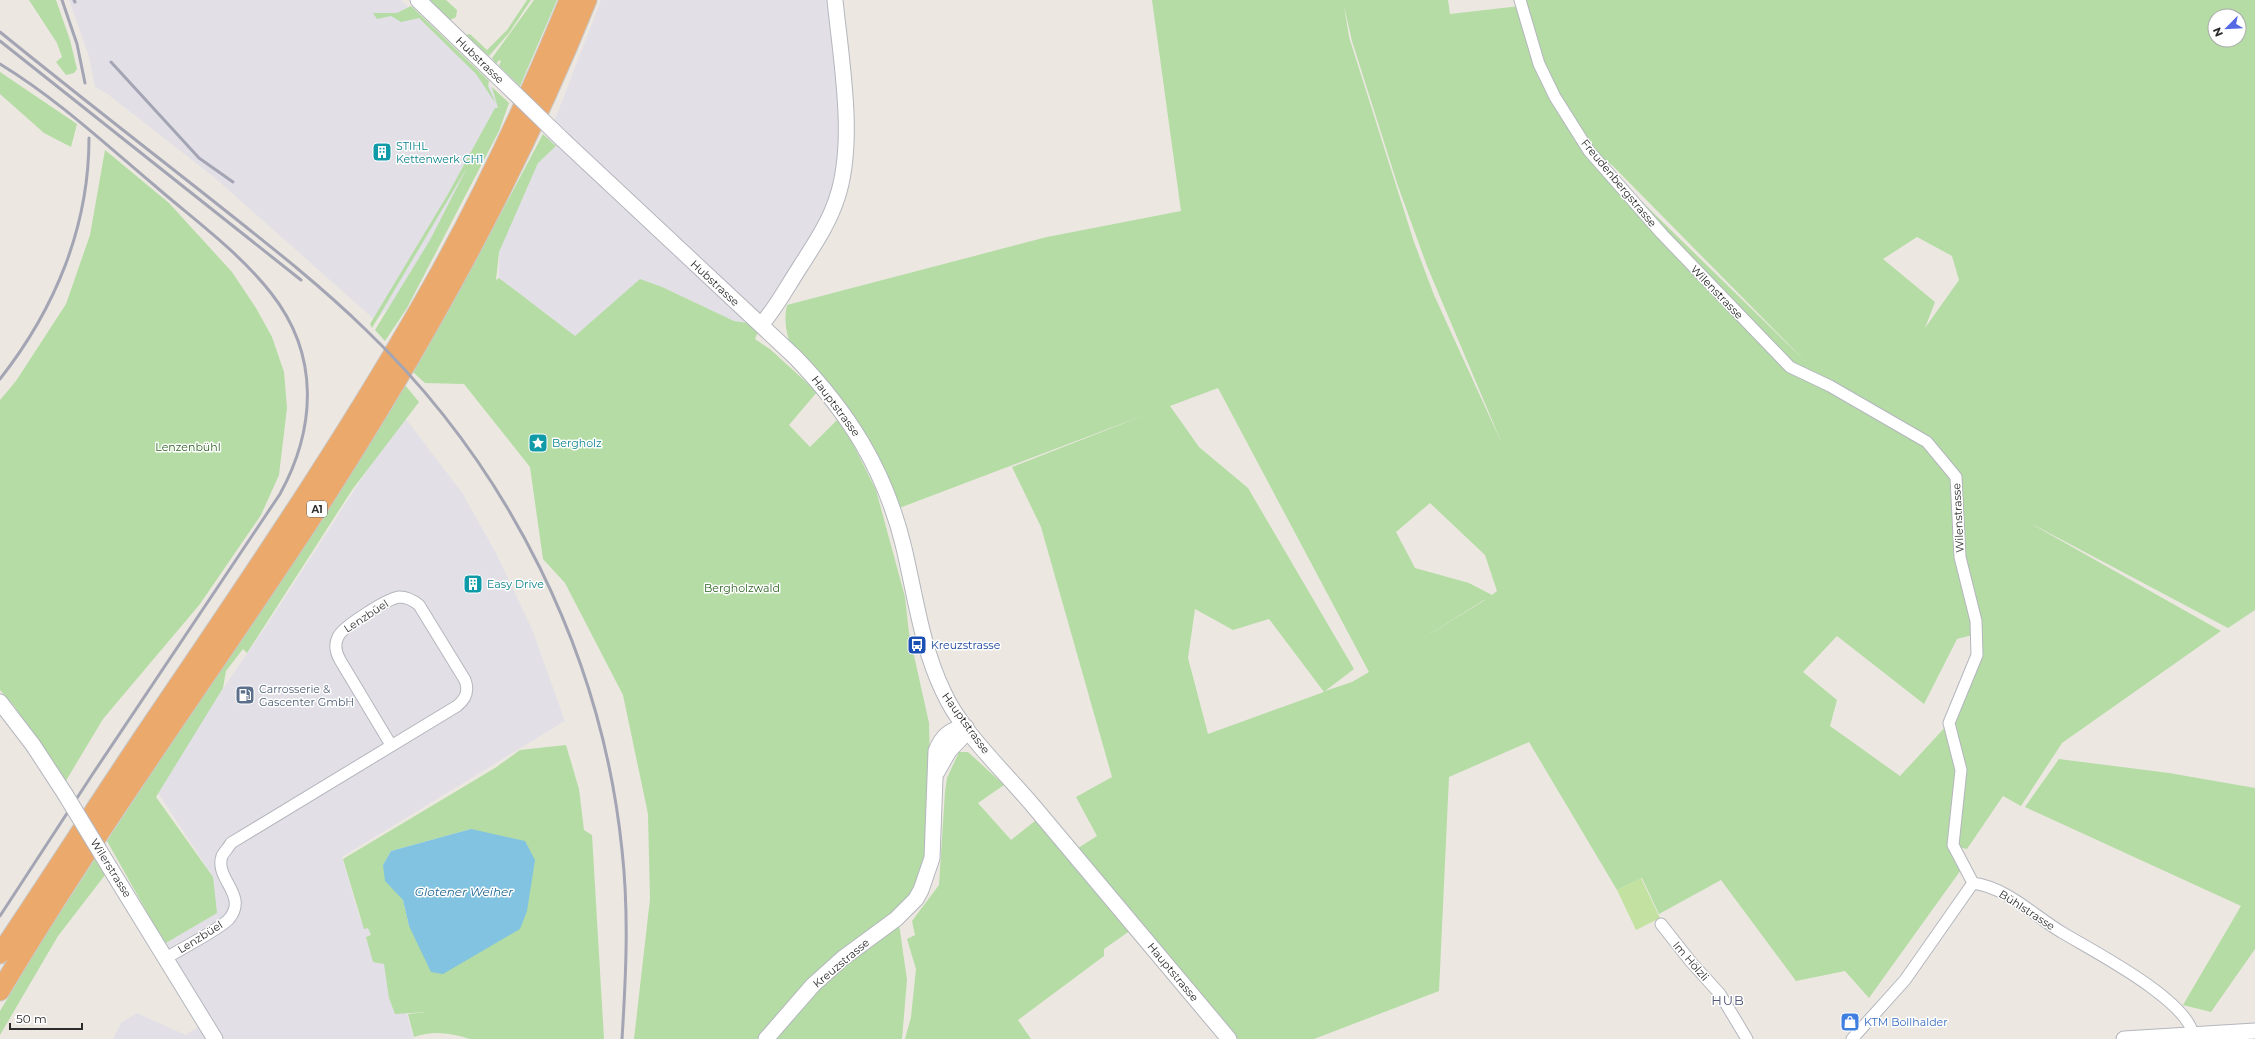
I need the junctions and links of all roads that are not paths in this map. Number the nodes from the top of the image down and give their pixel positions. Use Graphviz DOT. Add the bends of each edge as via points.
graph roads {
  1 [pos="418,0"];
  2 [pos="569,0"];
  3 [pos="587,0"];
  4 [pos="835,0"];
  5 [pos="1520,0"];
  6 [pos="1662,234"];
  7 [pos="761,325"];
  8 [pos="0,702"];
  9 [pos="966,727"];
  10 [pos="391,745"];
  11 [pos="1973,883"];
  12 [pos="1661,924"];
  13 [pos="0,954"];
  14 [pos="166,958"];
  15 [pos="0,991"];
  16 [pos="2255,1030"];
  17 [pos="2193,1035"];
  18 [pos="215,1039"];
  19 [pos="766,1039"];
  20 [pos="1229,1039"];
  21 [pos="1747,1039"];
  22 [pos="1852,1039"];
  23 [pos="2124,1039"];
  1 -- 7 [label="street, Hubstrasse, bridge"];
  2 -- 13 [label="highway, A1" via="494,168 444,266 395,350 296,509"];
  3 -- 15 [label="highway, A1" via="518,158 478,237 414,352 303,531 103,828"];
  4 -- 7 [label="street" via="847,142 841,185 820,235"];
  5 -- 6 [label="street, Freudenbergstrasse" via="1539,64 1555,97 1590,151"];
  6 -- 11 [label="street, Wilenstrasse" via="1790,367 1830,386 1927,442 1956,477 1960,557 1976,621 1977,655 1949,723 1961,770 1953,845"];
  7 -- 9 [label="street, Hauptstrasse" via="830,395 872,459 894,510 935,671 943,692"];
  8 -- 14 [label="street, Wilerstrasse, bridge" via="33,745 65,794"];
  9 -- 19 [label="street, Kreuzstrasse" via="964,735 945,756 936,774 932,858 925,882 916,899 896,919 829,970"];
  9 -- 20 [label="street, Hauptstrasse"];
  10 -- 10 [label="street, Lenzbüel" via="460,704 467,688 465,680 422,609 411,599 402,597 389,600 347,626 338,636 335,646 340,660"];
  10 -- 14 [label="street, Lenzbüel" via="231,844 222,856 222,871 234,895 235,908 228,920"];
  11 -- 17 [label="street, Bühlstrasse" via="1994,888 2014,899 2142,981 2187,1019"];
  11 -- 22 [label="street" via="1905,980"];
  12 -- 21 [label="street, Im Hölzli" via="1690,962 1720,994"];
  14 -- 18 [label="street, Wilerstrasse"];
  16 -- 17 [label="street"];
  17 -- 23 [label="street"];
}
